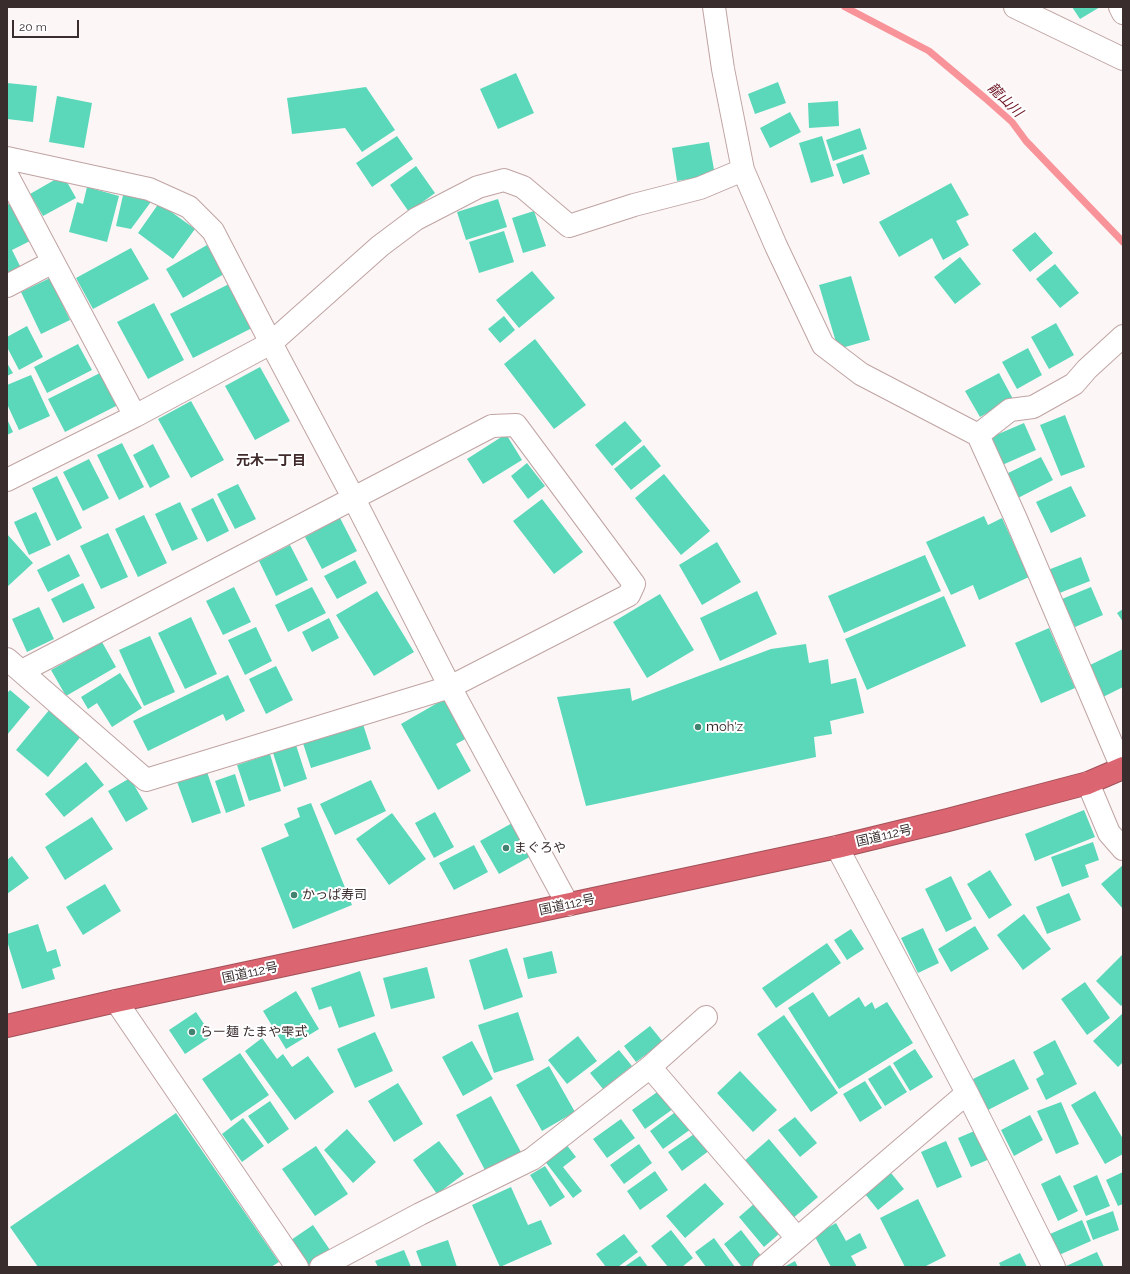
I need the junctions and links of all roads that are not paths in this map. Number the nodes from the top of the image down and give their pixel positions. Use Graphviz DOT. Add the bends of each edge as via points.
graph roads {
  1 [pos="714,7"];
  2 [pos="1016,7"];
  3 [pos="1120,7"];
  4 [pos="1123,13"];
  5 [pos="1123,60"];
  6 [pos="7,158"];
  7 [pos="743,170"];
  8 [pos="7,175"];
  9 [pos="53,262"];
  10 [pos="7,286"];
  11 [pos="1123,336"];
  12 [pos="271,343"];
  13 [pos="135,416"];
  14 [pos="978,435"];
  15 [pos="7,480"];
  16 [pos="354,499"];
  17 [pos="15,665"];
  18 [pos="450,687"];
  19 [pos="1122,768"];
  20 [pos="1088,783"];
  21 [pos="837,847"];
  22 [pos="1123,849"];
  23 [pos="568,905"];
  24 [pos="116,1001"];
  25 [pos="706,1017"];
  26 [pos="7,1026"];
  27 [pos="650,1067"];
  28 [pos="967,1093"];
  29 [pos="797,1238"];
  30 [pos="297,1267"];
  31 [pos="321,1267"];
  32 [pos="764,1267"];
  33 [pos="1054,1267"];
  1 -- 7 [label="street"];
  2 -- 5 [label="street"];
  3 -- 4 [label="street"];
  6 -- 12 [label="street" via="149,189 189,207 213,231"];
  7 -- 12 [label="street" via="700,188 634,205 569,226 523,187 504,180 478,187 416,218 380,246"];
  7 -- 14 [label="street" via="823,345 861,374"];
  8 -- 9 [label="street"];
  9 -- 10 [label="street"];
  9 -- 13 [label="street"];
  11 -- 14 [label="street" via="1074,384 1033,407 1010,410"];
  12 -- 13 [label="street"];
  12 -- 16 [label="street"];
  13 -- 15 [label="street"];
  14 -- 19 [label="street"];
  16 -- 17 [label="street"];
  16 -- 18 [label="street"];
  16 -- 18 [label="street" via="492,426 516,425 634,584 629,595"];
  17 -- 18 [label="street" via="146,780"];
  18 -- 23 [label="street"];
  19 -- 20 [label="highway, 国道112号"];
  20 -- 21 [label="highway, 国道112号"];
  20 -- 22 [label="street" via="1109,833"];
  21 -- 23 [label="highway, 国道112号"];
  21 -- 28 [label="street"];
  23 -- 24 [label="highway, 国道112号"];
  24 -- 26 [label="highway, 国道112号"];
  24 -- 30 [label="street"];
  25 -- 27 [label="street"];
  27 -- 29 [label="street"];
  27 -- 31 [label="street" via="532,1159 420,1214"];
  28 -- 29 [label="street"];
  28 -- 33 [label="street"];
  29 -- 32 [label="street"];
}
